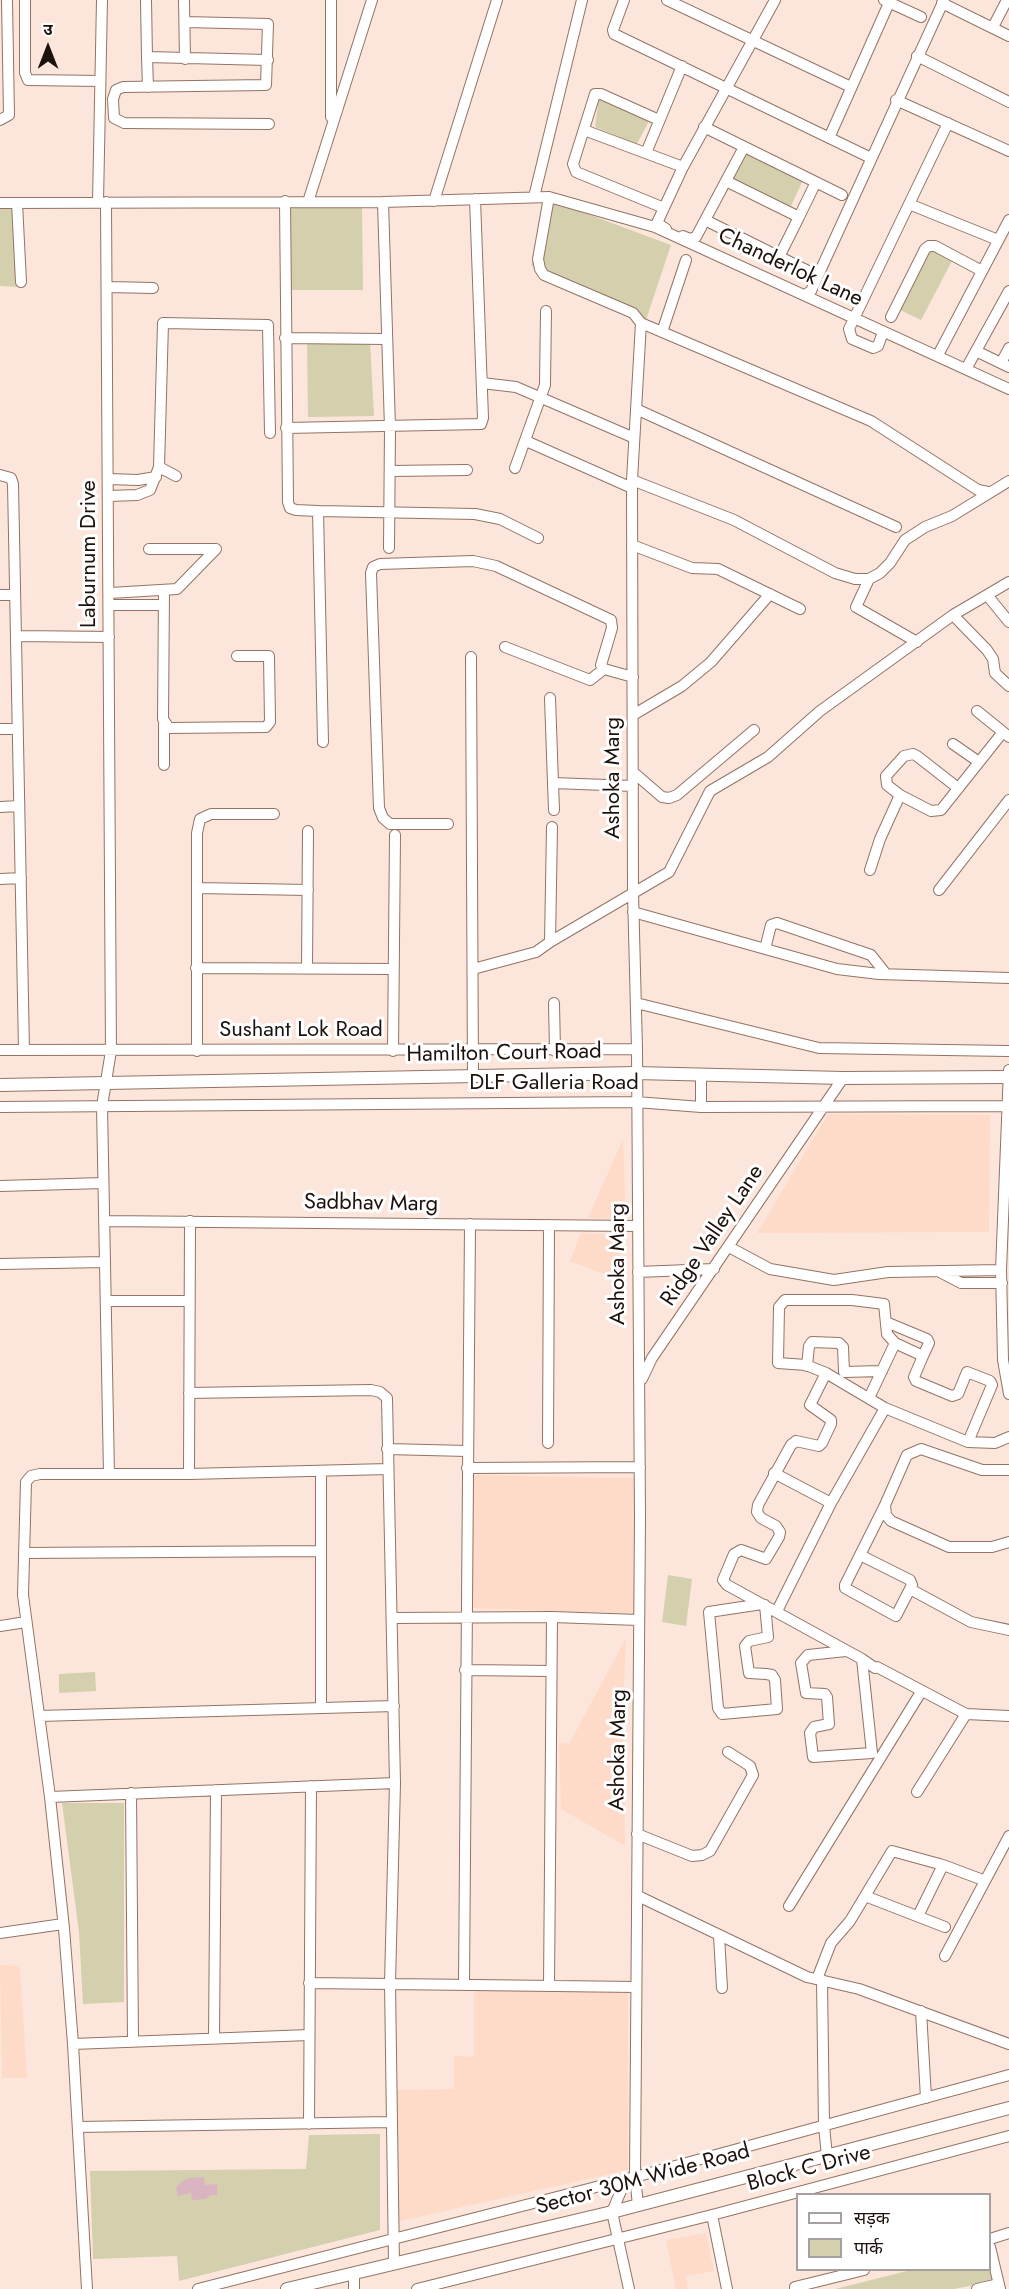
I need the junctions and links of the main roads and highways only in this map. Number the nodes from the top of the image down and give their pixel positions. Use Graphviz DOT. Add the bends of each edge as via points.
graph roads {
  1 [pos="1009,1075"];
  2 [pos="0,1085"];
  3 [pos="1009,2108"];
  4 [pos="287,2289"];
  1 -- 2 [label="main road, Hamilton Court Road" via="843,1078 636,1073"];
  3 -- 4 [label="main road, Sector 30M Wide Road" via="612,2212"];
}
